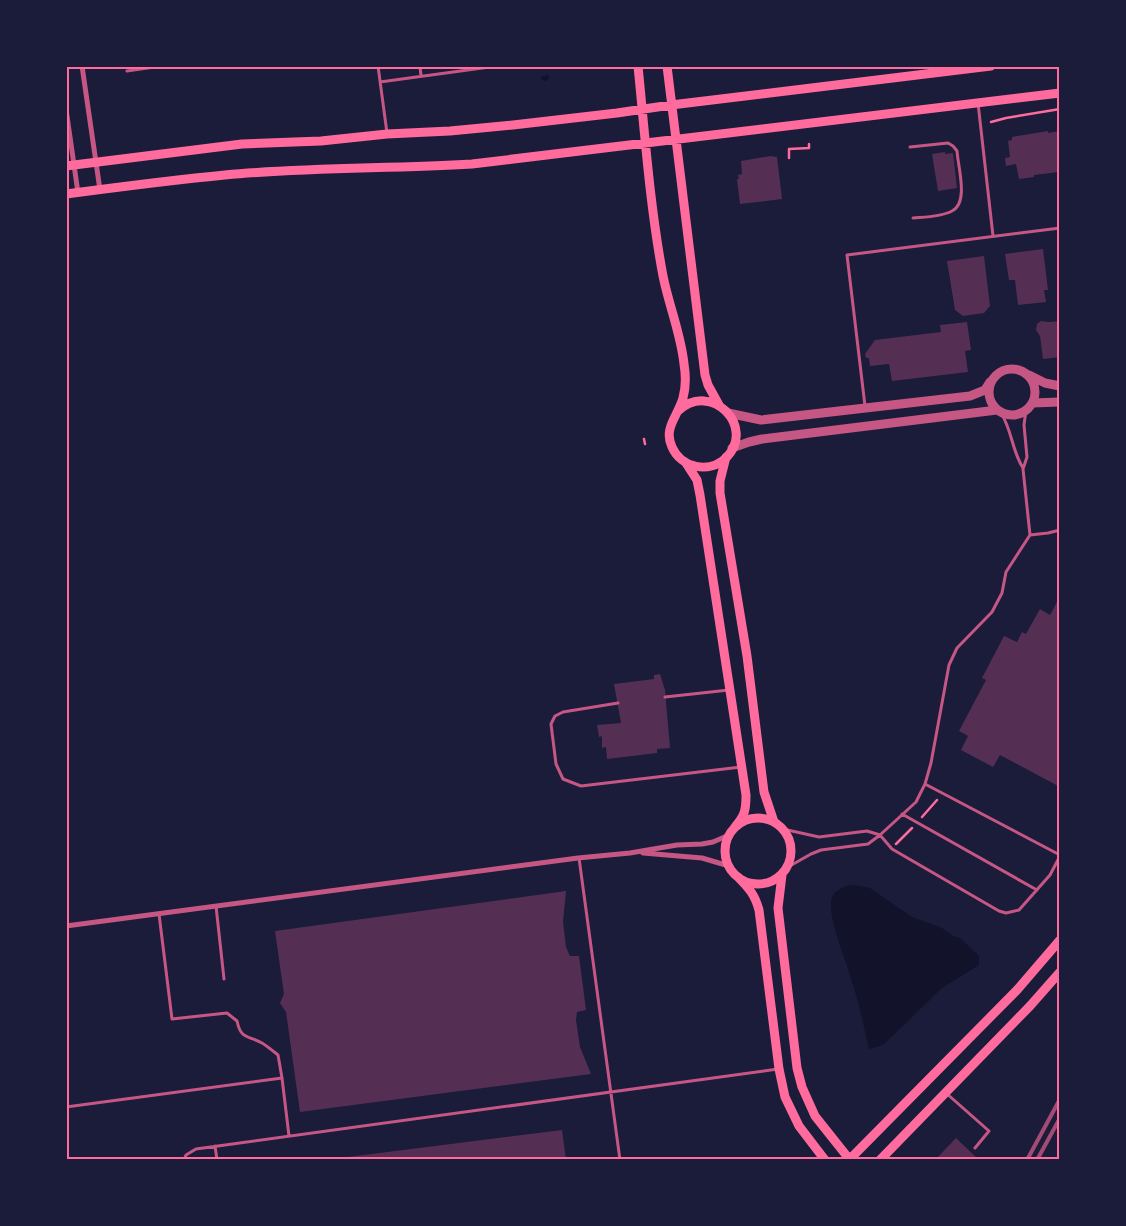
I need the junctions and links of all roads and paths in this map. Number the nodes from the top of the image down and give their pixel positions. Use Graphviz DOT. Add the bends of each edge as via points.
graph roads {
  1 [pos="82,66"];
  2 [pos="161,66"];
  3 [pos="378,66"];
  4 [pos="420,66"];
  5 [pos="497,66"];
  6 [pos="638,66"];
  7 [pos="667,66"];
  8 [pos="991,66"];
  9 [pos="468,68"];
  10 [pos="127,71"];
  11 [pos="421,76"];
  12 [pos="380,82"];
  13 [pos="1060,93"];
  14 [pos="978,103"];
  15 [pos="671,104"];
  16 [pos="642,108"];
  17 [pos="66,109"];
  18 [pos="1060,109"];
  19 [pos="991,122"];
  20 [pos="387,134"];
  21 [pos="676,139"];
  22 [pos="646,142"];
  23 [pos="809,144"];
  24 [pos="910,147"];
  25 [pos="789,158"];
  26 [pos="96,162"];
  27 [pos="70,165"];
  28 [pos="100,190"];
  29 [pos="78,193"];
  30 [pos="66,194"];
  31 [pos="913,218"];
  32 [pos="1060,228"];
  33 [pos="992,236"];
  34 [pos="1028,375"];
  35 [pos="990,382"];
  36 [pos="1060,386"];
  37 [pos="1060,402"];
  38 [pos="719,405"];
  39 [pos="1029,407"];
  40 [pos="865,408"];
  41 [pos="678,411"];
  42 [pos="999,411"];
  43 [pos="728,413"];
  44 [pos="644,438"];
  45 [pos="645,444"];
  46 [pos="732,448"];
  47 [pos="726,457"];
  48 [pos="686,463"];
  49 [pos="1023,469"];
  50 [pos="1060,530"];
  51 [pos="1030,535"];
  52 [pos="729,690"];
  53 [pos="665,698"];
  54 [pos="618,704"];
  55 [pos="742,767"];
  56 [pos="925,784"];
  57 [pos="937,800"];
  58 [pos="902,814"];
  59 [pos="922,817"];
  60 [pos="774,822"];
  61 [pos="735,827"];
  62 [pos="913,828"];
  63 [pos="784,829"];
  64 [pos="729,835"];
  65 [pos="880,835"];
  66 [pos="896,845"];
  67 [pos="630,853"];
  68 [pos="1060,856"];
  69 [pos="578,858"];
  70 [pos="728,866"];
  71 [pos="785,871"];
  72 [pos="738,878"];
  73 [pos="1037,890"];
  74 [pos="216,906"];
  75 [pos="159,913"];
  76 [pos="66,926"];
  77 [pos="1060,940"];
  78 [pos="1060,972"];
  79 [pos="224,979"];
  80 [pos="779,1069"];
  81 [pos="282,1078"];
  82 [pos="610,1092"];
  83 [pos="946,1093"];
  84 [pos="66,1107"];
  85 [pos="289,1136"];
  86 [pos="215,1146"];
  87 [pos="975,1148"];
  88 [pos="184,1160"];
  89 [pos="217,1160"];
  90 [pos="620,1160"];
  91 [pos="824,1160"];
  92 [pos="850,1160"];
  93 [pos="880,1160"];
  1 -- 26 [label="street"];
  2 -- 10 [label="lane"];
  3 -- 12 [label="lane"];
  4 -- 11 [label="lane"];
  5 -- 9 [label="lane"];
  6 -- 16 [label="main road"];
  7 -- 15 [label="main road"];
  8 -- 15 [label="main road"];
  9 -- 11 [label="lane"];
  11 -- 12 [label="lane"];
  12 -- 20 [label="lane"];
  13 -- 14 [label="main road"];
  14 -- 21 [label="main road"];
  14 -- 33 [label="lane"];
  15 -- 16 [label="main road"];
  15 -- 21 [label="main road"];
  16 -- 20 [label="main road" via="513,126"];
  16 -- 22 [label="main road"];
  17 -- 27 [label="street"];
  18 -- 19 [label="path"];
  20 -- 26 [label="main road" via="215,146"];
  21 -- 22 [label="main road"];
  21 -- 38 [label="main road" via="704,375"];
  22 -- 28 [label="main road" via="472,164 225,174"];
  22 -- 41 [label="main road" via="663,276 684,362 685,388"];
  23 -- 25 [label="path" via="809,148 788,149"];
  24 -- 31 [label="lane" via="948,143 953,146 957,151 962,195 958,207 952,212"];
  26 -- 27 [label="main road"];
  26 -- 28 [label="street"];
  27 -- 29 [label="street"];
  28 -- 29 [label="main road"];
  29 -- 30 [label="main road"];
  32 -- 33 [label="lane"];
  33 -- 40 [label="lane" via="847,255"];
  34 -- 35 [label="street" via="1015,368 1008,369"];
  34 -- 36 [label="street"];
  34 -- 39 [label="street" via="1035,389"];
  35 -- 40 [label="street" via="985,390 970,396"];
  35 -- 42 [label="street" via="989,397"];
  37 -- 39 [label="street"];
  38 -- 41 [label="main road" via="697,401"];
  38 -- 43 [label="main road"];
  39 -- 42 [label="street" via="1019,414"];
  39 -- 49 [label="lane" via="1024,425 1027,457"];
  40 -- 43 [label="street" via="760,420"];
  41 -- 48 [label="main road" via="670,427 669,439 676,455"];
  42 -- 46 [label="street" via="762,439"];
  42 -- 49 [label="lane" via="1007,422 1016,458"];
  43 -- 46 [label="main road" via="735,430"];
  44 -- 45 [label="path"];
  46 -- 47 [label="main road"];
  47 -- 48 [label="main road" via="707,467"];
  47 -- 60 [label="main road" via="720,493 747,656 764,792"];
  48 -- 52 [label="main road" via="700,495"];
  49 -- 51 [label="lane"];
  50 -- 51 [label="lane"];
  51 -- 56 [label="lane" via="1006,572 1002,593 992,612 956,648 948,665"];
  52 -- 53 [label="lane"];
  52 -- 55 [label="main road"];
  54 -- 55 [label="lane" via="554,716 556,764 563,779 581,786"];
  55 -- 61 [label="main road" via="746,805 744,817"];
  56 -- 58 [label="lane" via="916,802"];
  56 -- 68 [label="lane"];
  57 -- 59 [label="path"];
  58 -- 65 [label="lane"];
  58 -- 73 [label="lane"];
  60 -- 61 [label="main road" via="754,818"];
  60 -- 63 [label="main road"];
  61 -- 64 [label="main road"];
  62 -- 66 [label="path"];
  63 -- 65 [label="lane" via="819,837 867,831"];
  63 -- 71 [label="main road" via="792,848"];
  64 -- 67 [label="street" via="713,842"];
  64 -- 70 [label="main road" via="725,856"];
  65 -- 71 [label="lane" via="868,844 821,850"];
  65 -- 73 [label="lane" via="892,849 999,911 1019,910"];
  67 -- 69 [label="street"];
  67 -- 70 [label="street" via="702,858"];
  68 -- 73 [label="lane"];
  69 -- 74 [label="street"];
  69 -- 82 [label="lane"];
  70 -- 72 [label="main road"];
  71 -- 72 [label="main road" via="765,884"];
  71 -- 92 [label="main road" via="778,908 797,1068 815,1116"];
  72 -- 80 [label="main road" via="750,888 759,910"];
  74 -- 75 [label="street"];
  74 -- 79 [label="lane"];
  75 -- 76 [label="street"];
  75 -- 81 [label="lane" via="172,1019 227,1012 237,1021 244,1036 261,1042 278,1055"];
  77 -- 92 [label="main road" via="1017,990"];
  78 -- 83 [label="main road"];
  80 -- 82 [label="lane"];
  80 -- 91 [label="main road" via="791,1112"];
  81 -- 84 [label="lane"];
  81 -- 85 [label="lane"];
  82 -- 85 [label="lane"];
  82 -- 90 [label="lane"];
  83 -- 87 [label="lane" via="989,1131"];
  83 -- 93 [label="main road"];
  85 -- 86 [label="lane"];
  86 -- 88 [label="lane" via="196,1149"];
  86 -- 89 [label="lane"];
}
